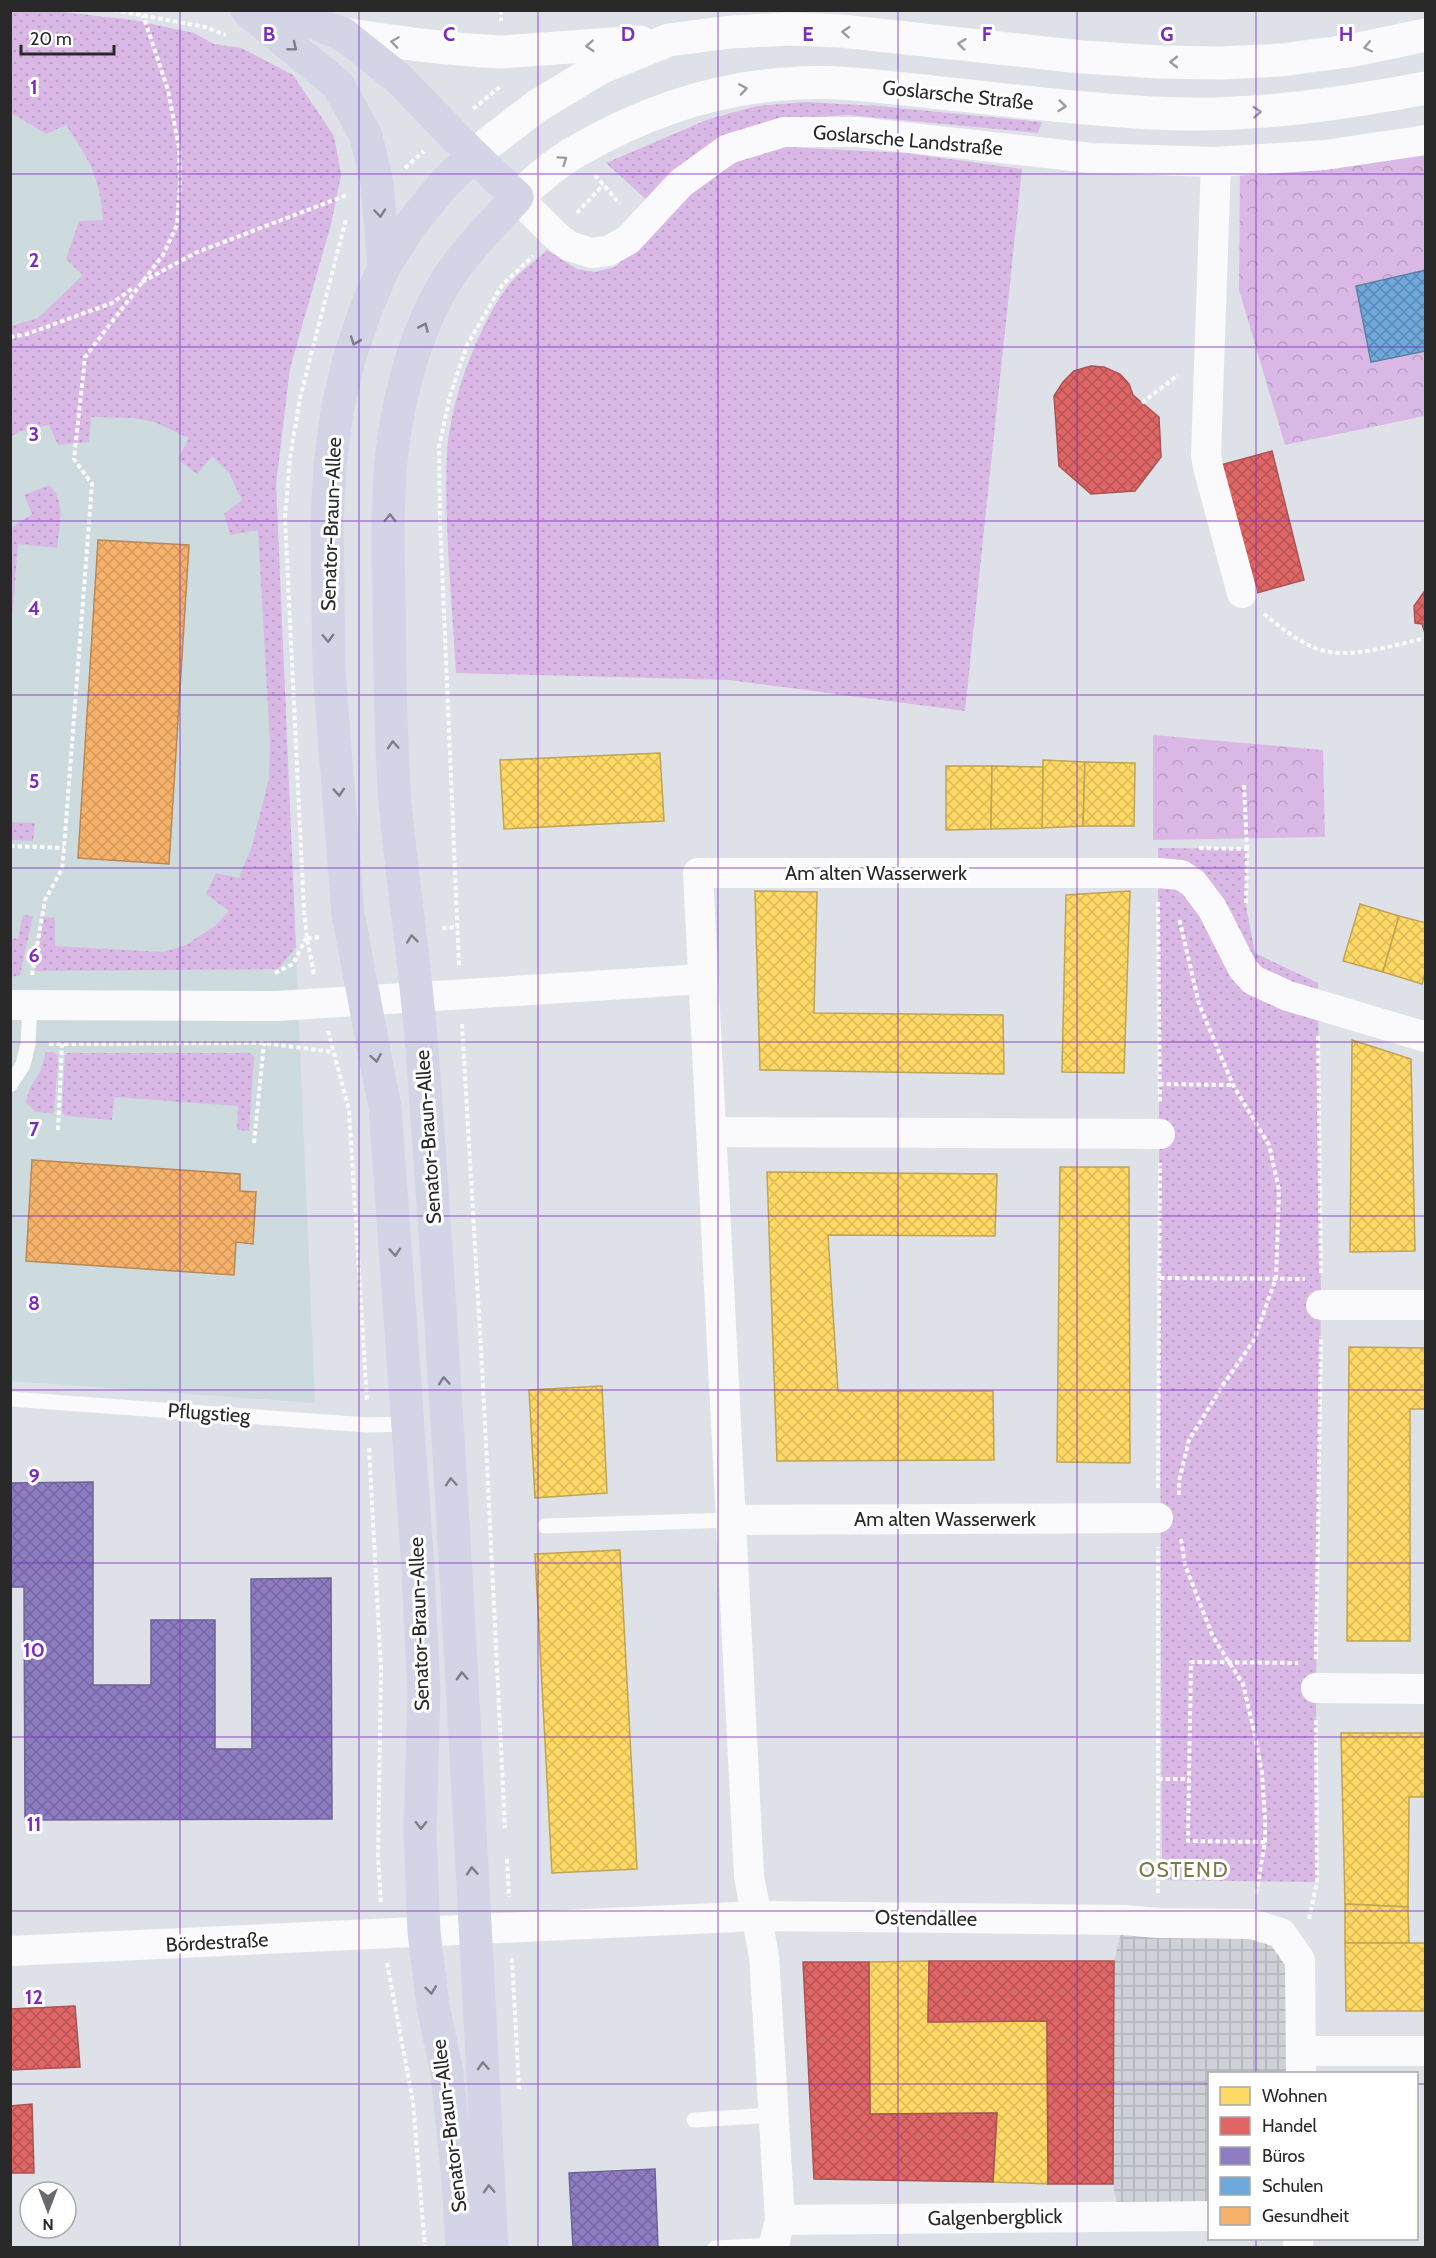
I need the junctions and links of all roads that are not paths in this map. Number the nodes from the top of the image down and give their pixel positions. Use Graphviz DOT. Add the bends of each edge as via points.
graph roads {
  1 [pos="271,10"];
  2 [pos="240,24"];
  3 [pos="342,34"];
  4 [pos="1425,36"];
  5 [pos="669,40"];
  6 [pos="1425,88"];
  7 [pos="1425,140"];
  8 [pos="473,155"];
  9 [pos="1216,162"];
  10 [pos="518,197"];
  11 [pos="384,267"];
  12 [pos="1242,593"];
  13 [pos="702,978"];
  14 [pos="418,997"];
  15 [pos="365,1000"];
  16 [pos="20,1005"];
  17 [pos="1425,1037"];
  18 [pos="10,1085"];
  19 [pos="713,1132"];
  20 [pos="1160,1134"];
  21 [pos="1321,1292"];
  22 [pos="1425,1305"];
  23 [pos="10,1399"];
  24 [pos="408,1424"];
  25 [pos="1172,1518"];
  26 [pos="731,1520"];
  27 [pos="545,1526"];
  28 [pos="1316,1676"];
  29 [pos="1425,1689"];
  30 [pos="757,1916"];
  31 [pos="477,1930"];
  32 [pos="424,1932"];
  33 [pos="10,1951"];
  34 [pos="1425,2051"];
  35 [pos="1301,2062"];
  36 [pos="774,2115"];
  37 [pos="694,2120"];
  38 [pos="1208,2216"];
  39 [pos="775,2238"];
  40 [pos="462,2247"];
  41 [pos="492,2247"];
  42 [pos="715,2247"];
  1 -- 3 [label="main road"];
  2 -- 11 [label="main road, one-way" via="338,85 366,136 377,183"];
  5 -- 3 [label="main road, one-way" via="502,52 443,49"];
  3 -- 8 [label="main road" via="398,78"];
  4 -- 5 [label="main road, one-way" via="1349,51 1221,63 1082,57 902,36 801,29"];
  5 -- 8 [label="main road" via="600,68 562,90"];
  10 -- 6 [label="main road, Goslarsche Straße, one-way" via="576,151 643,118 719,92 762,86 845,83 1094,109 1214,115 1339,104"];
  7 -- 9 [label="street, Goslarsche Landstraße" via="1325,155"];
  8 -- 10 [label="main road"];
  8 -- 11 [label="main road, Senator-Braun-Allee" via="411,224"];
  9 -- 10 [label="street, Goslarsche Landstraße" via="1091,158 856,132 784,132 728,148 681,183 628,240 591,253 569,246"];
  9 -- 12 [label="street" via="1206,455"];
  14 -- 10 [label="main road, Senator-Braun-Allee, one-way" via="395,801 389,564 394,430 416,344 435,303 459,262"];
  11 -- 15 [label="main road, Senator-Braun-Allee, one-way" via="349,359 337,411 327,520 329,671 348,914"];
  13 -- 14 [label="street"];
  13 -- 17 [label="street, Am alten Wasserwerk" via="698,873 1158,873 1181,876 1193,883 1212,908 1243,969 1253,980 1287,996"];
  13 -- 19 [label="street, Am alten Wasserwerk"];
  14 -- 15 [label="street"];
  31 -- 14 [label="main road, Senator-Braun-Allee, one-way"];
  15 -- 16 [label="street" via="277,1006"];
  15 -- 24 [label="main road, Senator-Braun-Allee, one-way" via="385,1108"];
  16 -- 18 [label="lane" via="27,1044 23,1065"];
  19 -- 20 [label="street"];
  19 -- 26 [label="street, Am alten Wasserwerk"];
  21 -- 22 [label="street"];
  23 -- 24 [label="lane, Pflugstieg" via="368,1425"];
  24 -- 32 [label="main road, Senator-Braun-Allee, one-way" via="423,1650 420,1833"];
  25 -- 26 [label="street, Am alten Wasserwerk"];
  26 -- 27 [label="lane"];
  26 -- 30 [label="street, Am alten Wasserwerk" via="749,1876"];
  28 -- 29 [label="street"];
  30 -- 31 [label="street, Ostendallee"];
  30 -- 35 [label="street, Ostendallee" via="1252,1924 1281,1933 1300,1960"];
  30 -- 36 [label="street" via="764,1956"];
  31 -- 32 [label="street, Ostendallee"];
  41 -- 31 [label="main road, Senator-Braun-Allee, one-way"];
  32 -- 33 [label="street, Bördestraße"];
  32 -- 40 [label="main road, Senator-Braun-Allee, one-way" via="433,2006 447,2073"];
  34 -- 35 [label="street"];
  36 -- 37 [label="lane"];
  36 -- 39 [label="street"];
  38 -- 39 [label="street, Galgenbergblick"];
  39 -- 42 [label="lane"];
}
